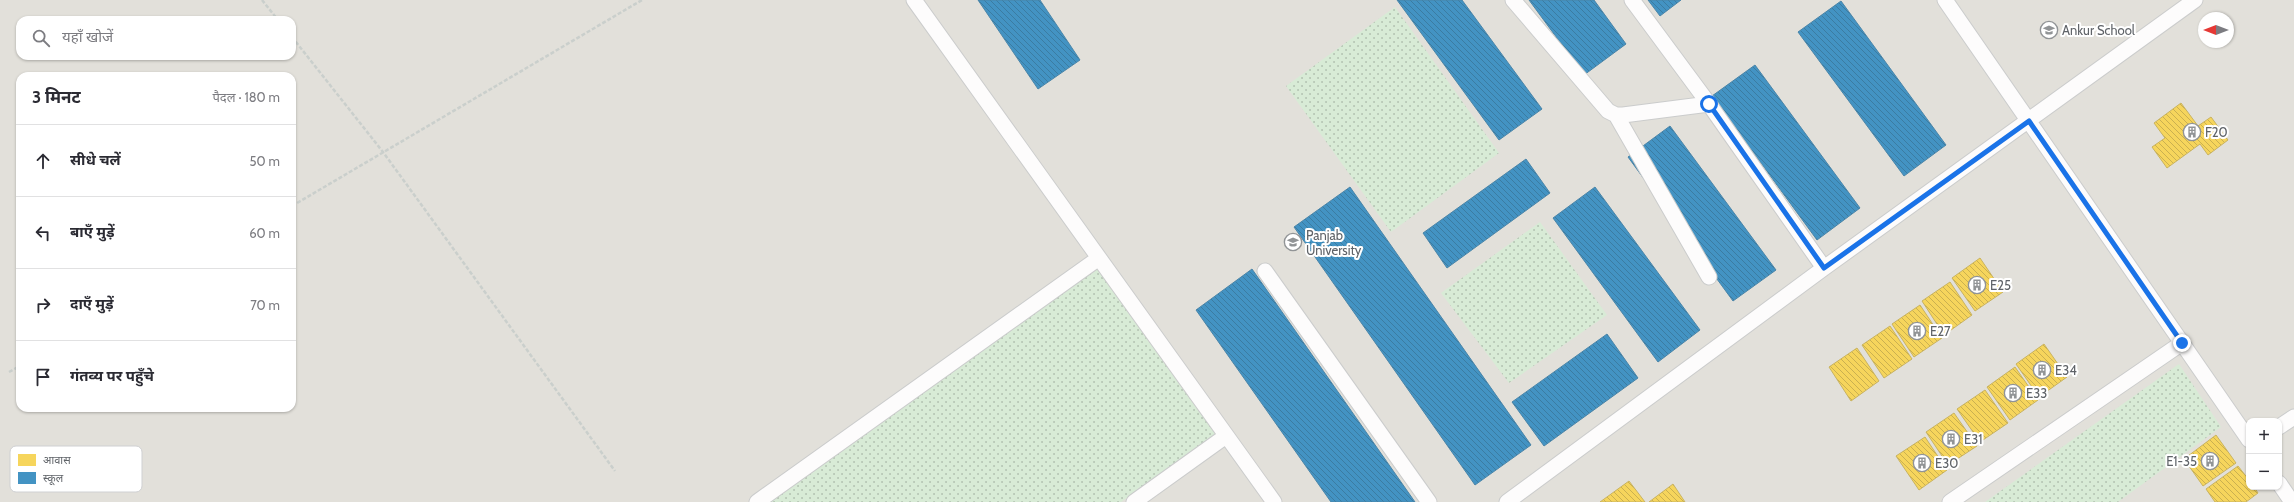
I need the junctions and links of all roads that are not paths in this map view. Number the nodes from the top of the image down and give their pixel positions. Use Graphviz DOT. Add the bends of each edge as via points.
graph roads {
  1 [pos="914,0"];
  2 [pos="1513,0"];
  3 [pos="1632,0"];
  4 [pos="1945,0"];
  5 [pos="2195,0"];
  6 [pos="1709,104"];
  7 [pos="1616,115"];
  8 [pos="2029,121"];
  9 [pos="1099,258"];
  10 [pos="1824,268"];
  11 [pos="1265,271"];
  12 [pos="1709,277"];
  13 [pos="2182,343"];
  14 [pos="2294,417"];
  15 [pos="2282,425"];
  16 [pos="1226,436"];
  17 [pos="2246,436"];
  18 [pos="2282,487"];
  19 [pos="1510,501"];
  20 [pos="757,502"];
  21 [pos="1134,502"];
  22 [pos="1274,502"];
  23 [pos="1429,502"];
  24 [pos="1950,502"];
  25 [pos="2292,502"];
  1 -- 9 [label="lane"];
  2 -- 7 [label="lane" via="1602,106"];
  3 -- 6 [label="lane"];
  4 -- 8 [label="lane"];
  5 -- 8 [label="lane"];
  6 -- 7 [label="lane"];
  6 -- 10 [label="lane"];
  7 -- 12 [label="lane"];
  8 -- 10 [label="lane"];
  8 -- 13 [label="lane"];
  9 -- 16 [label="lane"];
  9 -- 20 [label="lane"];
  10 -- 19 [label="lane"];
  11 -- 23 [label="lane"];
  13 -- 17 [label="lane"];
  13 -- 24 [label="lane"];
  14 -- 15 [label="lane"];
  16 -- 21 [label="lane"];
  16 -- 22 [label="lane"];
  18 -- 25 [label="lane"];
}
